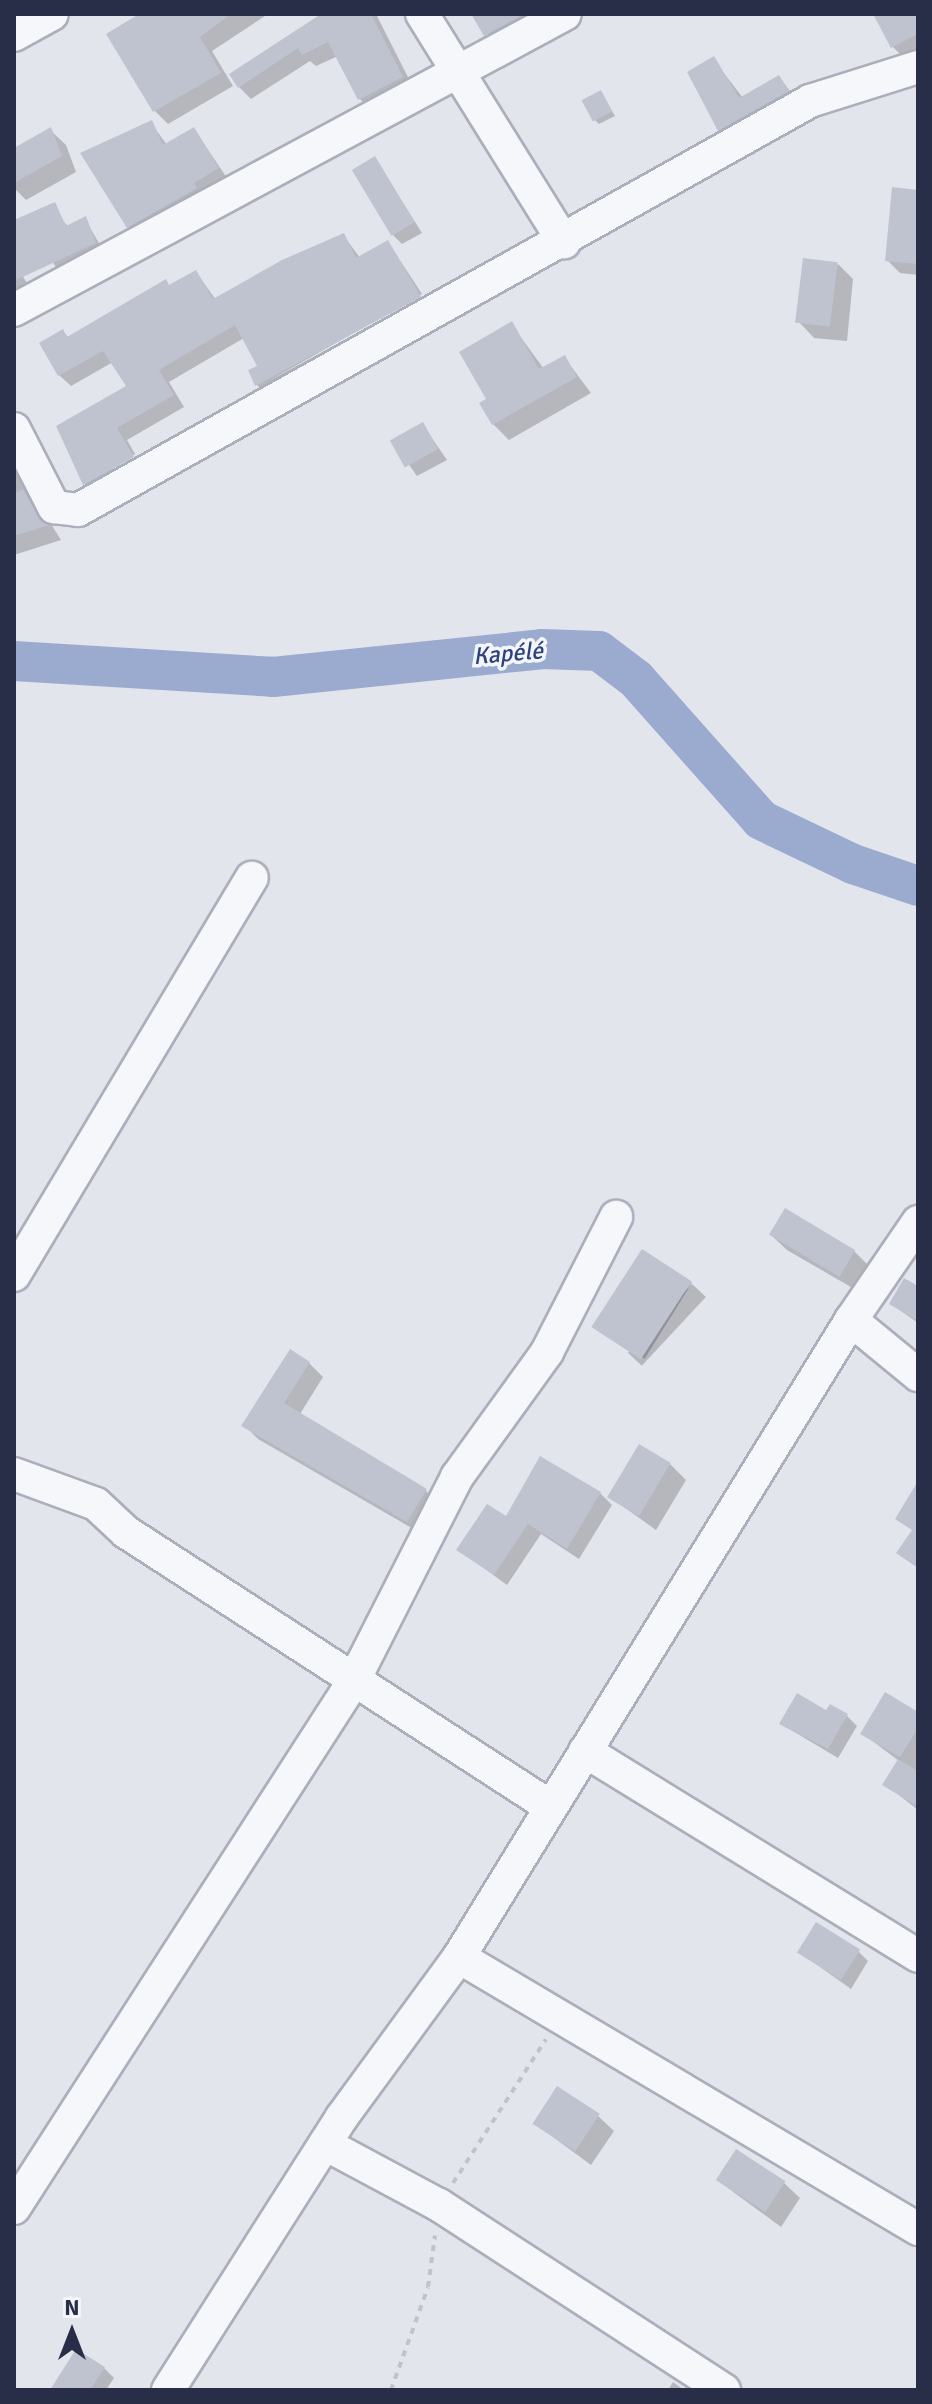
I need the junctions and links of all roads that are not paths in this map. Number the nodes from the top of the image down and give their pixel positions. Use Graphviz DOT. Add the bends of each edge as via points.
graph roads {
  1 [pos="52,14"];
  2 [pos="422,14"];
  3 [pos="565,14"];
  4 [pos="14,35"];
  5 [pos="918,67"];
  6 [pos="457,73"];
  7 [pos="564,242"];
  8 [pos="14,310"];
  9 [pos="14,429"];
  10 [pos="252,878"];
  11 [pos="616,1217"];
  12 [pos="918,1222"];
  13 [pos="14,1275"];
  14 [pos="851,1320"];
  15 [pos="918,1375"];
  16 [pos="14,1474"];
  17 [pos="353,1682"];
  18 [pos="585,1751"];
  19 [pos="551,1807"];
  20 [pos="918,1956"];
  21 [pos="459,1957"];
  22 [pos="325,2144"];
  23 [pos="14,2208"];
  24 [pos="918,2229"];
  25 [pos="168,2390"];
  26 [pos="724,2390"];
  1 -- 4 [label="street"];
  2 -- 6 [label="street"];
  3 -- 6 [label="street"];
  5 -- 7 [label="street" via="810,101"];
  6 -- 7 [label="street"];
  6 -- 8 [label="street"];
  7 -- 9 [label="street" via="78,510 54,507"];
  10 -- 13 [label="street"];
  11 -- 17 [label="street" via="547,1352 457,1477"];
  12 -- 14 [label="street"];
  14 -- 15 [label="street"];
  14 -- 18 [label="street"];
  16 -- 17 [label="street" via="96,1504 126,1532"];
  17 -- 19 [label="street"];
  17 -- 23 [label="street"];
  18 -- 19 [label="street"];
  18 -- 20 [label="street"];
  19 -- 21 [label="street"];
  21 -- 22 [label="street"];
  21 -- 24 [label="street"];
  22 -- 25 [label="street"];
  22 -- 26 [label="street" via="439,2205"];
}
